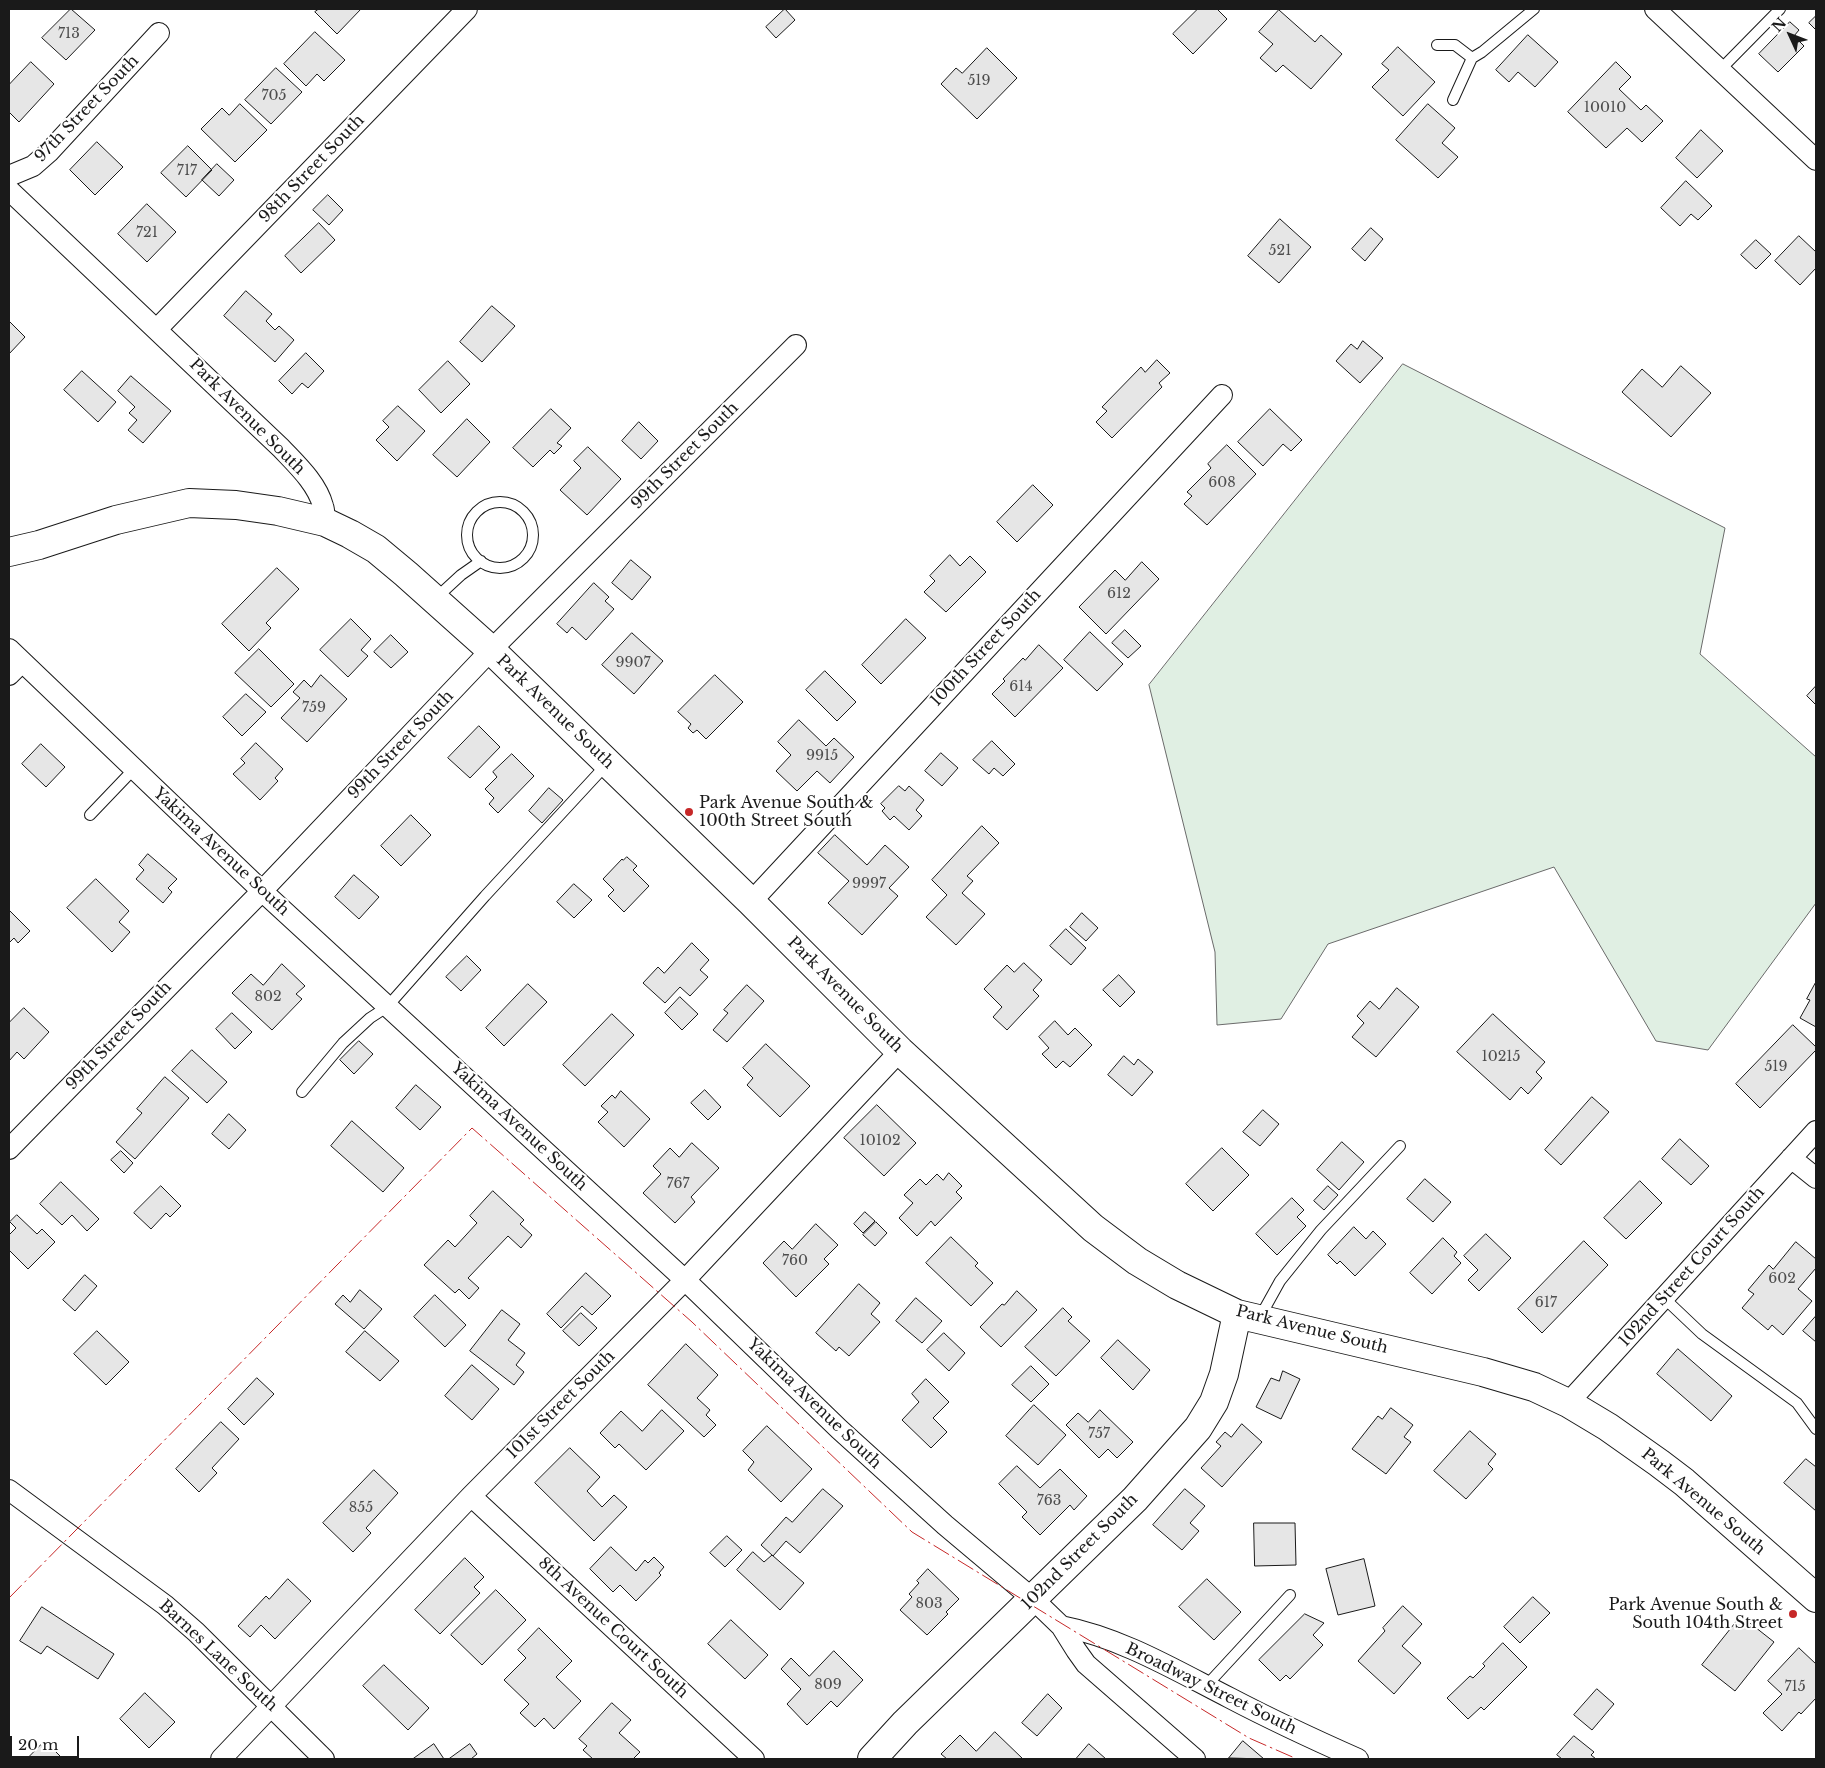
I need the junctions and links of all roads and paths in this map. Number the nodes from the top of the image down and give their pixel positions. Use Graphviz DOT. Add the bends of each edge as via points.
graph roads {
  1 [pos="467,9"];
  2 [pos="1534,9"];
  3 [pos="1655,9"];
  4 [pos="1780,9"];
  5 [pos="159,33"];
  6 [pos="1437,45"];
  7 [pos="1472,58"];
  8 [pos="1720,70"];
  9 [pos="1453,100"];
  10 [pos="1816,160"];
  11 [pos="9,176"];
  12 [pos="9,190"];
  13 [pos="157,329"];
  14 [pos="796,345"];
  15 [pos="1222,395"];
  16 [pos="325,522"];
  17 [pos="9,552"];
  18 [pos="481,561"];
  19 [pos="435,599"];
  20 [pos="491,650"];
  21 [pos="13,662"];
  22 [pos="608,763"];
  23 [pos="134,769"];
  24 [pos="90,815"];
  25 [pos="262,891"];
  26 [pos="751,902"];
  27 [pos="387,1006"];
  28 [pos="900,1052"];
  29 [pos="302,1092"];
  30 [pos="1816,1131"];
  31 [pos="1400,1146"];
  32 [pos="9,1149"];
  33 [pos="1791,1158"];
  34 [pos="1816,1178"];
  35 [pos="685,1280"];
  36 [pos="1664,1298"];
  37 [pos="1248,1316"];
  38 [pos="1568,1403"];
  39 [pos="1816,1429"];
  40 [pos="9,1490"];
  41 [pos="472,1496"];
  42 [pos="1290,1595"];
  43 [pos="1816,1598"];
  44 [pos="1033,1599"];
  45 [pos="1061,1626"];
  46 [pos="1206,1686"];
  47 [pos="272,1707"];
  48 [pos="1186,1756"];
  49 [pos="221,1759"];
  50 [pos="324,1759"];
  51 [pos="754,1759"];
  52 [pos="872,1759"];
  53 [pos="1358,1759"];
  1 -- 13 [label="street, 98th Street South"];
  2 -- 7 [label="lane"];
  3 -- 8 [label="street"];
  4 -- 8 [label="lane"];
  5 -- 11 [label="street, 97th Street South" via="49,152 33,166"];
  6 -- 7 [label="lane" via="1454,45"];
  7 -- 9 [label="lane"];
  8 -- 10 [label="street"];
  12 -- 13 [label="street, Park Avenue South"];
  13 -- 16 [label="street, Park Avenue South" via="302,471 323,506"];
  14 -- 20 [label="street, 99th Street South"];
  15 -- 26 [label="street, 100th Street South"];
  16 -- 17 [label="main road" via="236,505 189,503 116,520"];
  16 -- 19 [label="main road, Park Avenue South" via="376,550"];
  18 -- 18 [label="lane" via="500,568 526,556 531,548 532,527 520,508 510,503 487,504 471,520 468,543"];
  18 -- 19 [label="lane"];
  19 -- 20 [label="main road, Park Avenue South"];
  20 -- 22 [label="main road, Park Avenue South"];
  20 -- 25 [label="street, 99th Street South"];
  21 -- 23 [label="street, Yakima Avenue South"];
  22 -- 26 [label="main road, Park Avenue South"];
  22 -- 27 [label="lane"];
  23 -- 24 [label="lane"];
  23 -- 25 [label="street, Yakima Avenue South"];
  25 -- 27 [label="street, Yakima Avenue South"];
  25 -- 32 [label="street, 99th Street South"];
  26 -- 28 [label="main road, Park Avenue South"];
  27 -- 29 [label="lane" via="343,1043"];
  27 -- 35 [label="street, Yakima Avenue South"];
  28 -- 35 [label="street, 101st Street South"];
  28 -- 37 [label="main road, Park Avenue South" via="1119,1249 1177,1285"];
  30 -- 33 [label="street, 102nd Street Court South"];
  31 -- 37 [label="lane" via="1315,1237"];
  33 -- 34 [label="street"];
  33 -- 36 [label="street, 102nd Street Court South"];
  35 -- 41 [label="street, 101st Street South"];
  35 -- 44 [label="street, Yakima Avenue South" via="839,1429 944,1525"];
  36 -- 38 [label="street, 102nd Street Court South"];
  36 -- 39 [label="lane" via="1702,1334 1797,1403"];
  37 -- 38 [label="main road, Park Avenue South" via="1484,1372 1534,1387"];
  37 -- 44 [label="main road, 102nd Street South" via="1214,1402 1198,1428 1135,1499"];
  38 -- 43 [label="main road, Park Avenue South" via="1678,1477"];
  40 -- 47 [label="street, Barnes Lane South" via="165,1605"];
  41 -- 47 [label="street, 101st Street South"];
  41 -- 51 [label="street, 8th Avenue Court South"];
  42 -- 46 [label="lane"];
  44 -- 45 [label="street, Yakima Avenue South"];
  44 -- 52 [label="main road, 102nd Street South"];
  45 -- 46 [label="street, Broadway Street South" via="1104,1637"];
  45 -- 48 [label="street, Yakima Avenue South" via="1086,1664"];
  46 -- 53 [label="street, Broadway Street South" via="1271,1720"];
  47 -- 49 [label="street, 101st Street South"];
  47 -- 50 [label="street, Barnes Lane South"];
}
